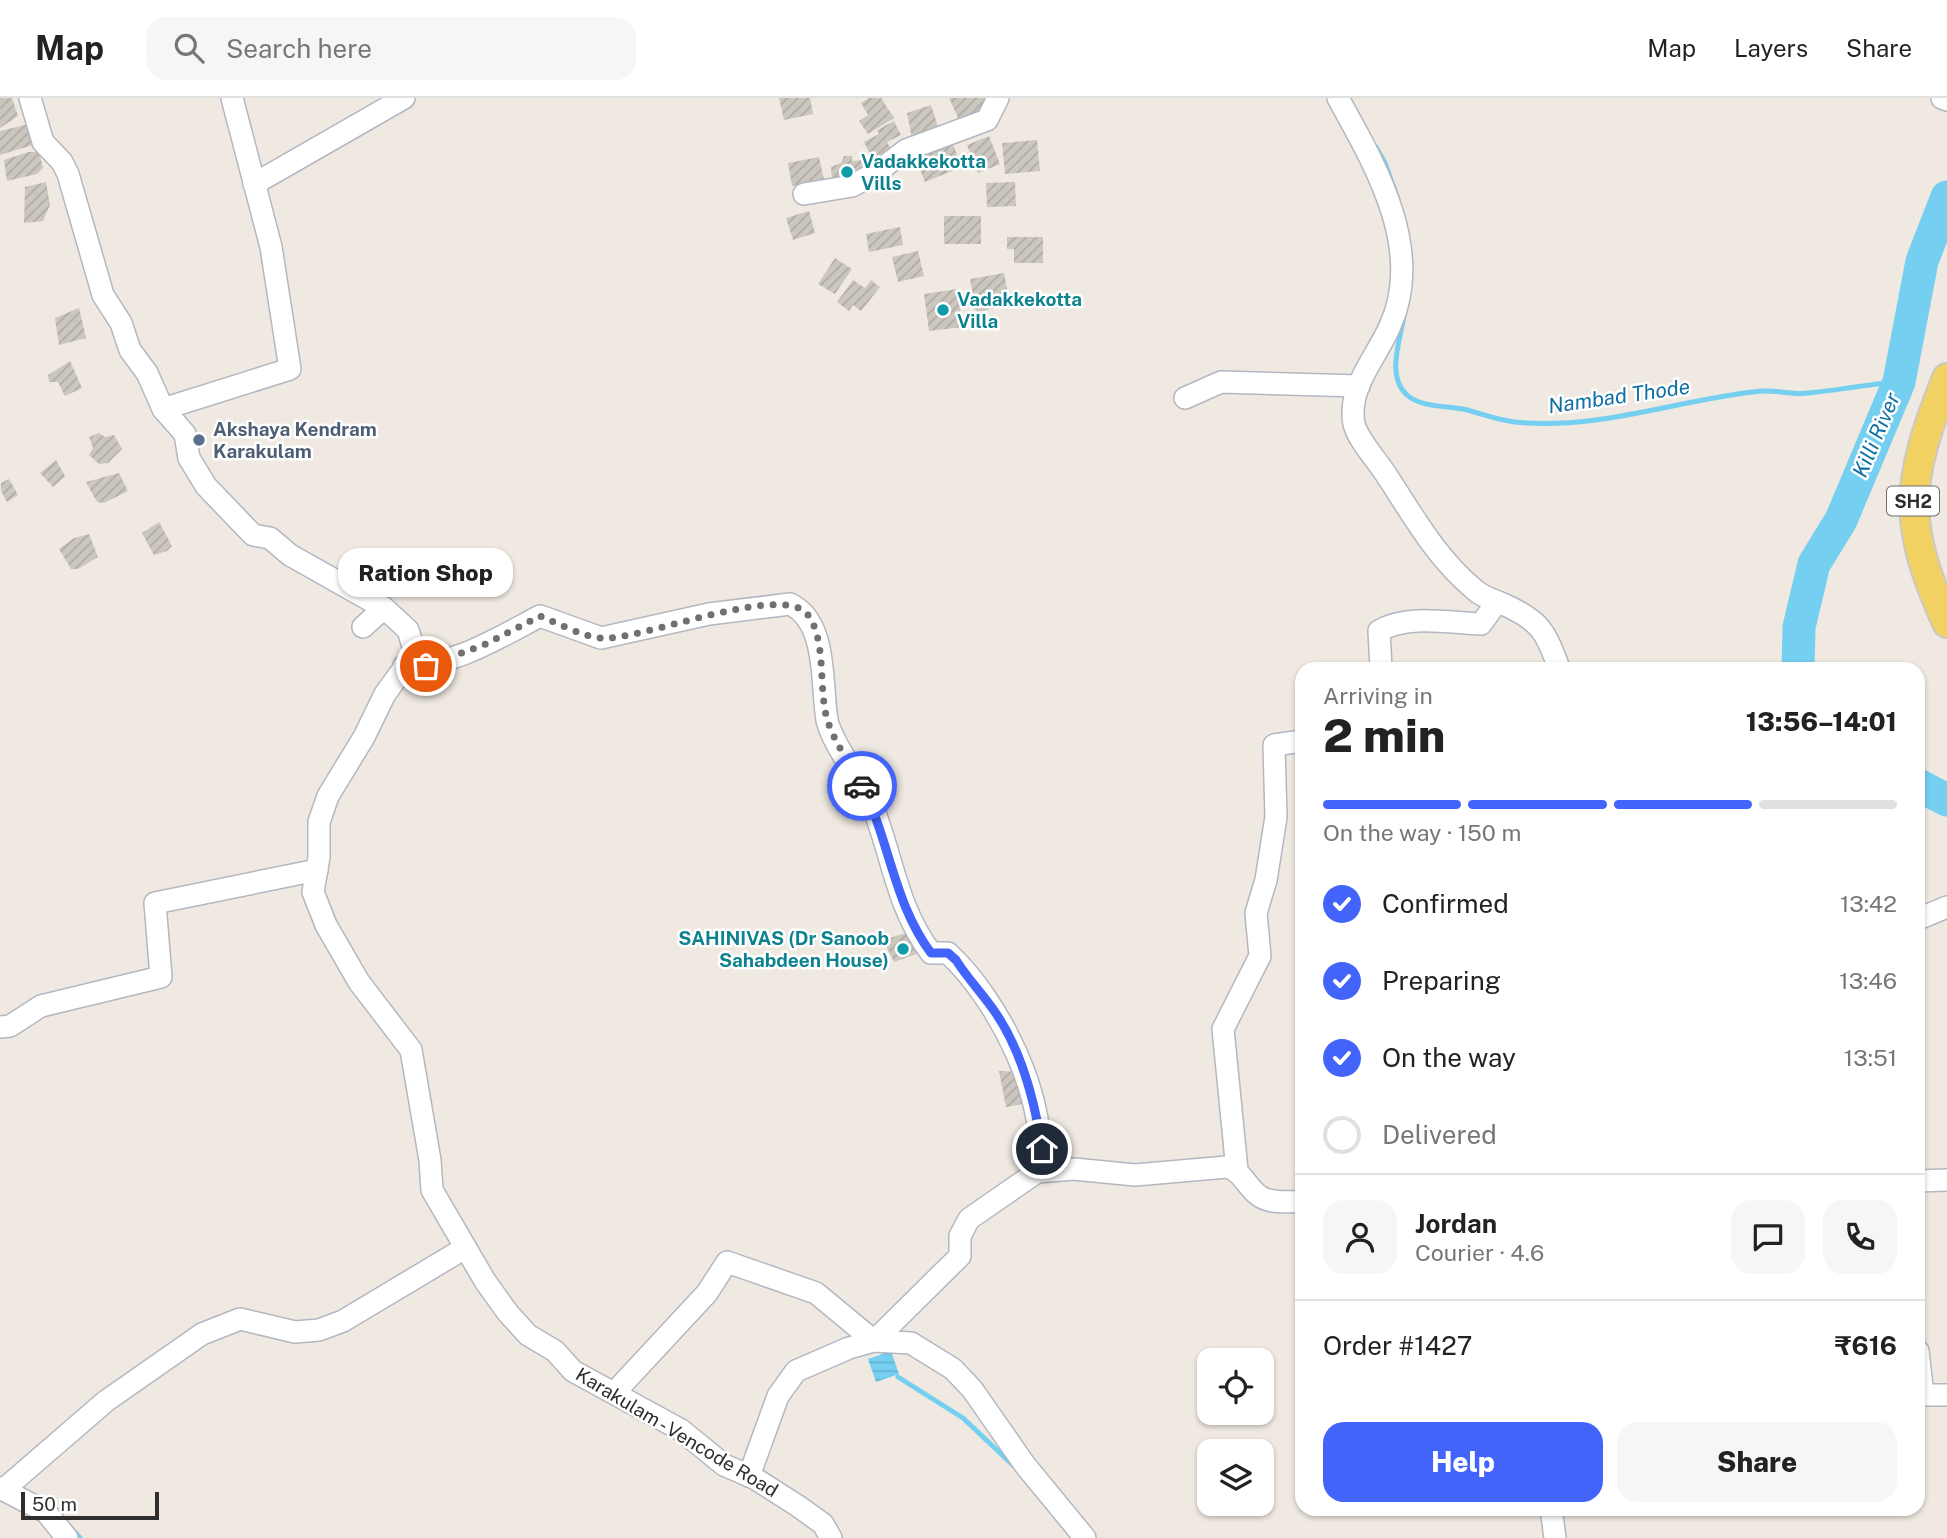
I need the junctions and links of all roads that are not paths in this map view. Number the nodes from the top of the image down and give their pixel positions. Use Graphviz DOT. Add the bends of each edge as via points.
graph roads {
  1 [pos="30,98"];
  2 [pos="232,98"];
  3 [pos="404,98"];
  4 [pos="998,98"];
  5 [pos="1338,98"];
  6 [pos="254,184"];
  7 [pos="804,194"];
  8 [pos="1947,378"];
  9 [pos="1359,386"];
  10 [pos="1185,398"];
  11 [pos="163,410"];
  12 [pos="1497,602"];
  13 [pos="384,608"];
  14 [pos="1947,623"];
  15 [pos="363,627"];
  16 [pos="1381,662"];
  17 [pos="1556,662"];
  18 [pos="404,666"];
  19 [pos="1295,742"];
  20 [pos="317,870"];
  21 [pos="1947,907"];
  22 [pos="1925,916"];
  23 [pos="0,1027"];
  24 [pos="1237,1170"];
  25 [pos="1037,1172"];
  26 [pos="1947,1180"];
  27 [pos="1925,1181"];
  28 [pos="1295,1202"];
  29 [pos="465,1248"];
  30 [pos="874,1341"];
  31 [pos="615,1392"];
  32 [pos="1925,1395"];
  33 [pos="1947,1395"];
  34 [pos="749,1476"];
  35 [pos="2,1489"];
  36 [pos="1552,1516"];
  37 [pos="67,1538"];
  38 [pos="831,1538"];
  39 [pos="1085,1538"];
  40 [pos="1555,1538"];
  1 -- 11 [label="street, Karakulam - Vencode Road" via="43,142 68,174 103,295"];
  2 -- 6 [label="street"];
  3 -- 6 [label="street"];
  4 -- 7 [label="street" via="987,120 906,150 852,186"];
  5 -- 9 [label="street" via="1388,197 1400,244 1402,290 1390,327"];
  6 -- 11 [label="street" via="271,247 290,369"];
  8 -- 14 [label="main road, SH2" via="1917,466 1913,501 1921,557"];
  9 -- 10 [label="street" via="1221,382"];
  9 -- 12 [label="street" via="1354,425 1420,530 1468,584"];
  11 -- 13 [label="street, Karakulam - Vencode Road" via="185,434 189,458 206,486 253,535 270,538 290,555"];
  12 -- 16 [label="street" via="1481,624 1414,621 1387,626 1379,631"];
  12 -- 17 [label="street" via="1537,622"];
  13 -- 15 [label="street"];
  13 -- 18 [label="street, Karakulam - Vencode Road" via="408,630 415,653"];
  18 -- 20 [label="street, Karakulam - Vencode Road" via="328,796 319,822"];
  18 -- 25 [label="street" via="426,666 486,644 540,616 601,638 755,607 790,604 807,614 816,639 828,723 872,806 908,917 931,953 948,953 973,982 997,1014 1020,1061 1040,1133"];
  19 -- 24 [label="street" via="1274,745 1276,817 1256,913 1261,956 1223,1029"];
  20 -- 23 [label="street" via="155,904 160,977 41,1006 10,1026"];
  20 -- 29 [label="street, Karakulam - Vencode Road" via="313,891 326,925 359,982 411,1050 432,1190"];
  21 -- 22 [label="street"];
  24 -- 25 [label="street" via="1212,1167 1135,1175 1074,1169"];
  24 -- 28 [label="street" via="1260,1197"];
  25 -- 30 [label="street" via="969,1219 960,1236 960,1256"];
  26 -- 27 [label="street"];
  29 -- 31 [label="street, Karakulam - Vencode Road" via="528,1335 555,1351 573,1371"];
  29 -- 35 [label="street" via="343,1321 318,1330 295,1332 240,1319 202,1334 106,1401"];
  30 -- 31 [label="street" via="816,1293 727,1262 707,1293"];
  30 -- 34 [label="street" via="796,1371 778,1396"];
  30 -- 39 [label="street" via="911,1343 953,1369 988,1408 1025,1465"];
  31 -- 34 [label="street, Karakulam - Vencode Road" via="681,1430 724,1465"];
  32 -- 33 [label="street"];
  34 -- 38 [label="street, Karakulam - Vencode Road" via="823,1524"];
  35 -- 37 [label="street" via="46,1512"];
  36 -- 40 [label="street"];
}
